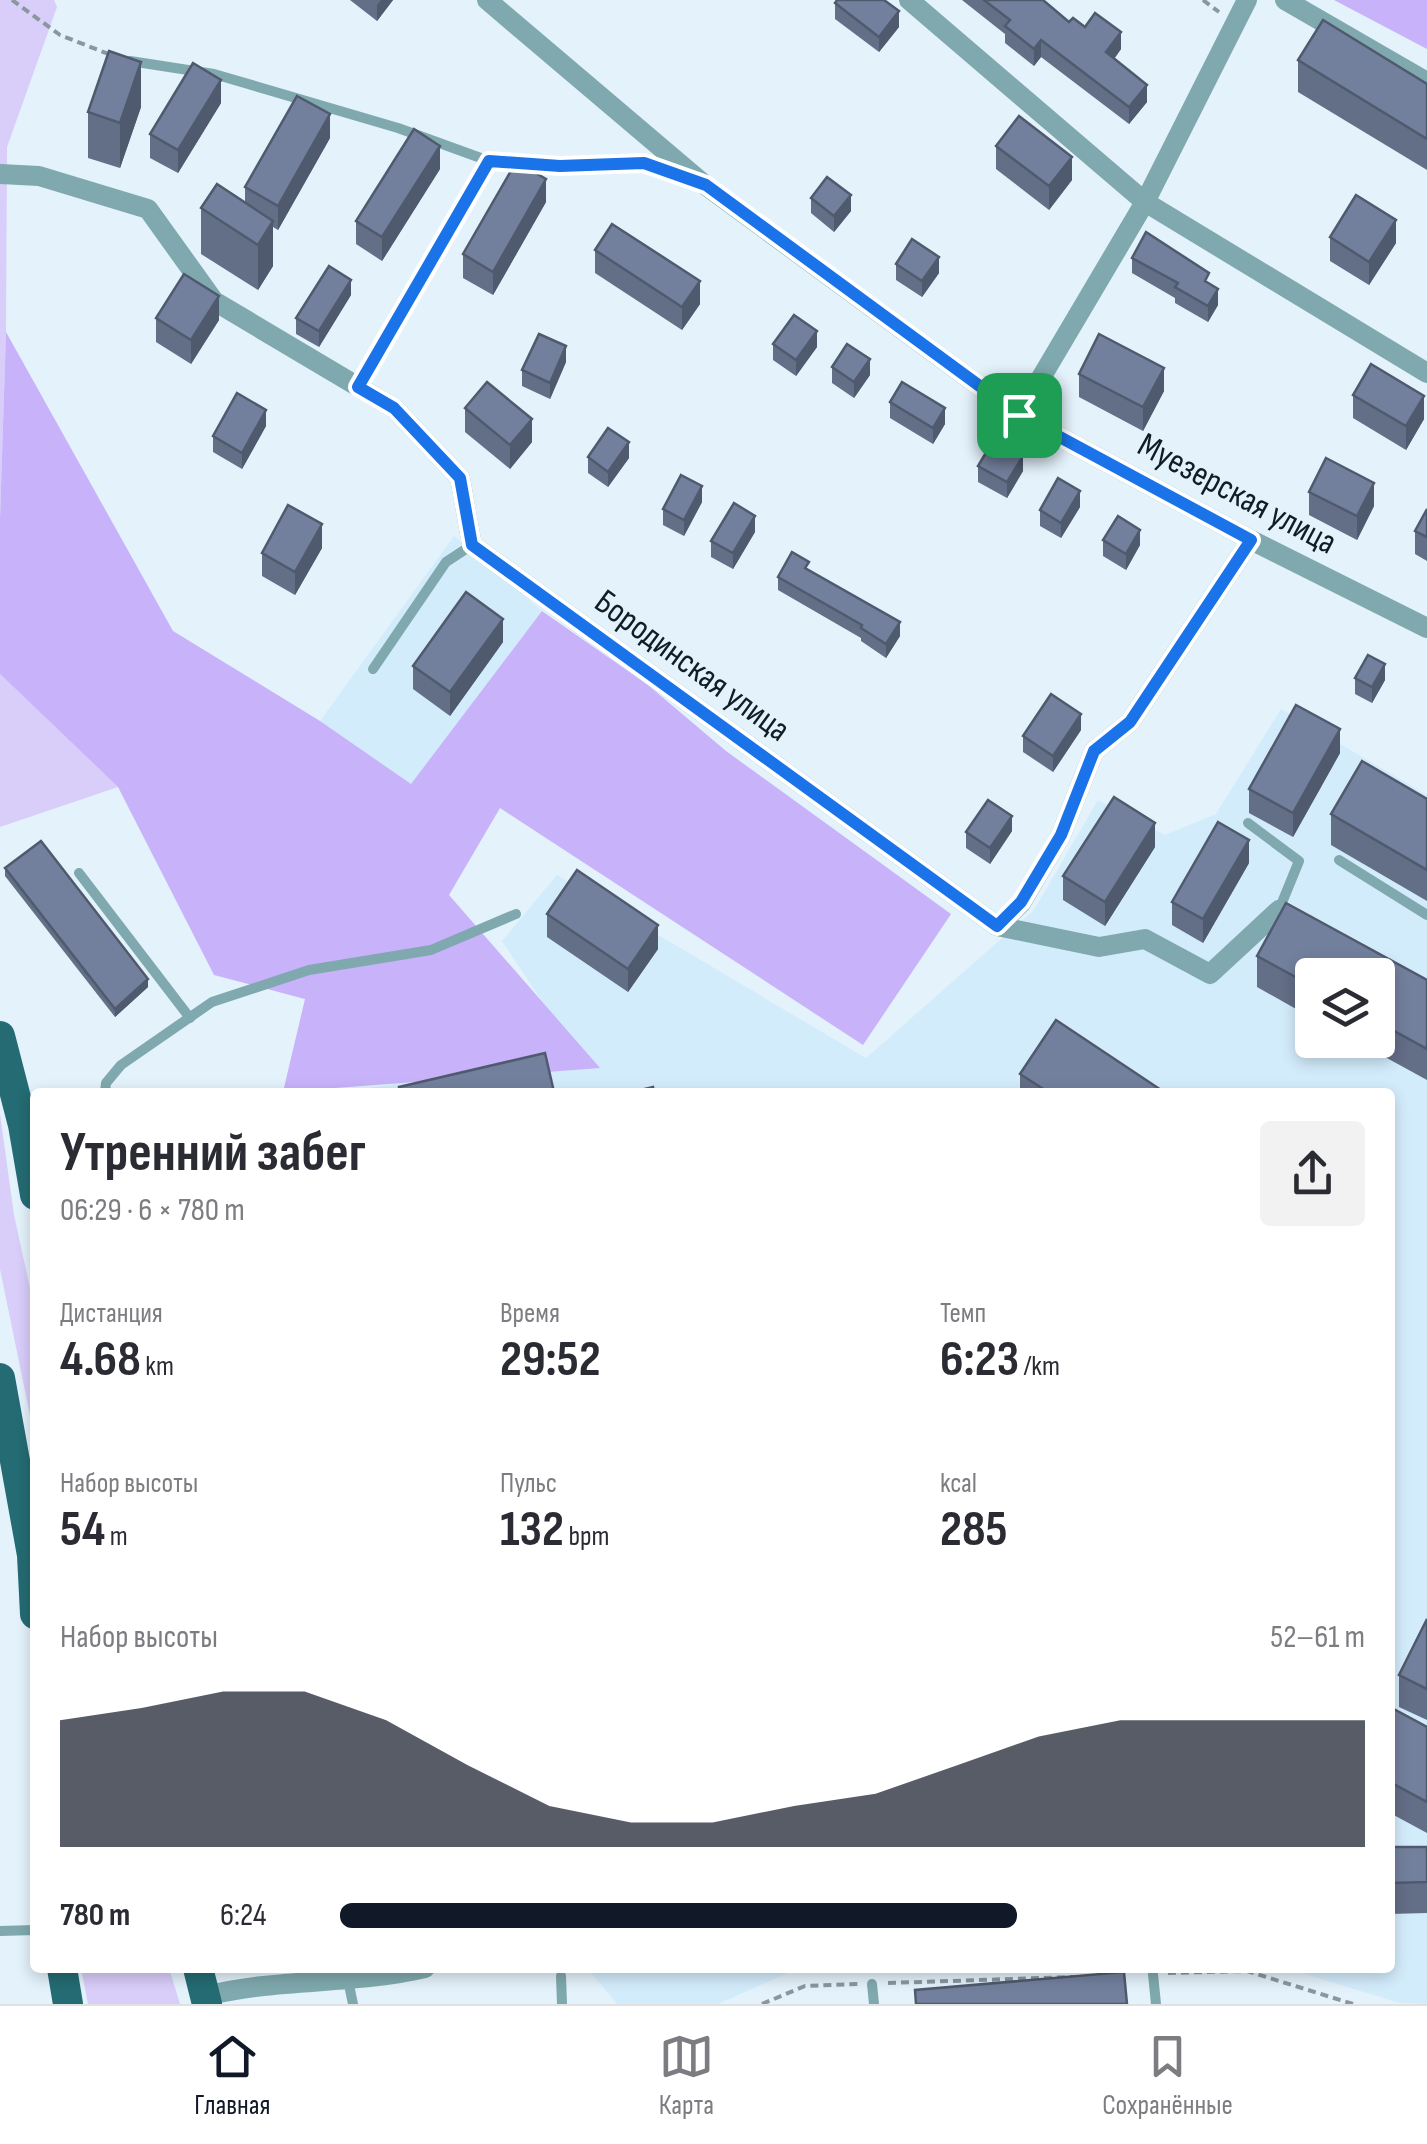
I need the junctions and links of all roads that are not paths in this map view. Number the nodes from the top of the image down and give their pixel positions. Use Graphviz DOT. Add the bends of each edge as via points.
graph roads {
  1 [pos="486,0"];
  2 [pos="909,0"];
  3 [pos="1248,0"];
  4 [pos="1285,0"];
  5 [pos="125,60"];
  6 [pos="1427,82"];
  7 [pos="489,161"];
  8 [pos="0,174"];
  9 [pos="706,185"];
  10 [pos="1145,202"];
  11 [pos="1427,373"];
  12 [pos="358,387"];
  13 [pos="1019,415"];
  14 [pos="1251,540"];
  15 [pos="472,545"];
  16 [pos="1427,628"];
  17 [pos="374,669"];
  18 [pos="1248,823"];
  19 [pos="1339,860"];
  20 [pos="79,873"];
  21 [pos="1279,910"];
  22 [pos="516,914"];
  23 [pos="1427,915"];
  24 [pos="997,926"];
  25 [pos="1329,939"];
  26 [pos="190,1018"];
  27 [pos="0,1036"];
  28 [pos="105,1088"];
  29 [pos="30,1169"];
  30 [pos="0,1378"];
  31 [pos="3,1412"];
  32 [pos="30,1545"];
  33 [pos="30,1930"];
  34 [pos="0,1932"];
  35 [pos="63,1973"];
  36 [pos="370,1973"];
  37 [pos="1153,1974"];
  38 [pos="336,1976"];
  39 [pos="560,1976"];
  40 [pos="872,1984"];
  41 [pos="204,1989"];
  42 [pos="68,2004"];
  43 [pos="353,2004"];
  44 [pos="562,2004"];
  45 [pos="874,2004"];
  46 [pos="1156,2004"];
  1 -- 9 [label="street, Муезерская улица"];
  2 -- 10 [label="street"];
  3 -- 10 [label="street"];
  4 -- 6 [label="street"];
  5 -- 7 [label="lane" via="214,74"];
  7 -- 9 [label="lane" via="644,163"];
  7 -- 12 [label="lane"];
  8 -- 12 [label="street" via="38,176 148,209 214,301"];
  9 -- 13 [label="street, Муезерская улица"];
  10 -- 11 [label="street"];
  10 -- 13 [label="street"];
  12 -- 15 [label="street" via="394,408 460,478"];
  13 -- 14 [label="street, Муезерская улица"];
  14 -- 16 [label="street, Муезерская улица"];
  14 -- 24 [label="street" via="1130,722 1094,751 1061,835 1021,902"];
  15 -- 17 [label="lane" via="446,562"];
  15 -- 24 [label="street, Бородинская улица"];
  18 -- 21 [label="lane" via="1299,861"];
  19 -- 23 [label="lane"];
  20 -- 26 [label="lane"];
  21 -- 24 [label="street, Бородинская улица" via="1210,974 1145,939 1099,946"];
  21 -- 25 [label="street"];
  22 -- 26 [label="lane" via="431,950 309,970 212,1002"];
  26 -- 28 [label="lane" via="120,1065"];
  27 -- 29 [label="main road"];
  30 -- 31 [label="main road"];
  31 -- 32 [label="main road"];
  33 -- 34 [label="lane"];
  35 -- 42 [label="main road"];
  36 -- 38 [label="street"];
  37 -- 46 [label="lane"];
  38 -- 41 [label="street"];
  38 -- 43 [label="lane"];
  39 -- 44 [label="lane"];
  40 -- 45 [label="lane"];
}
